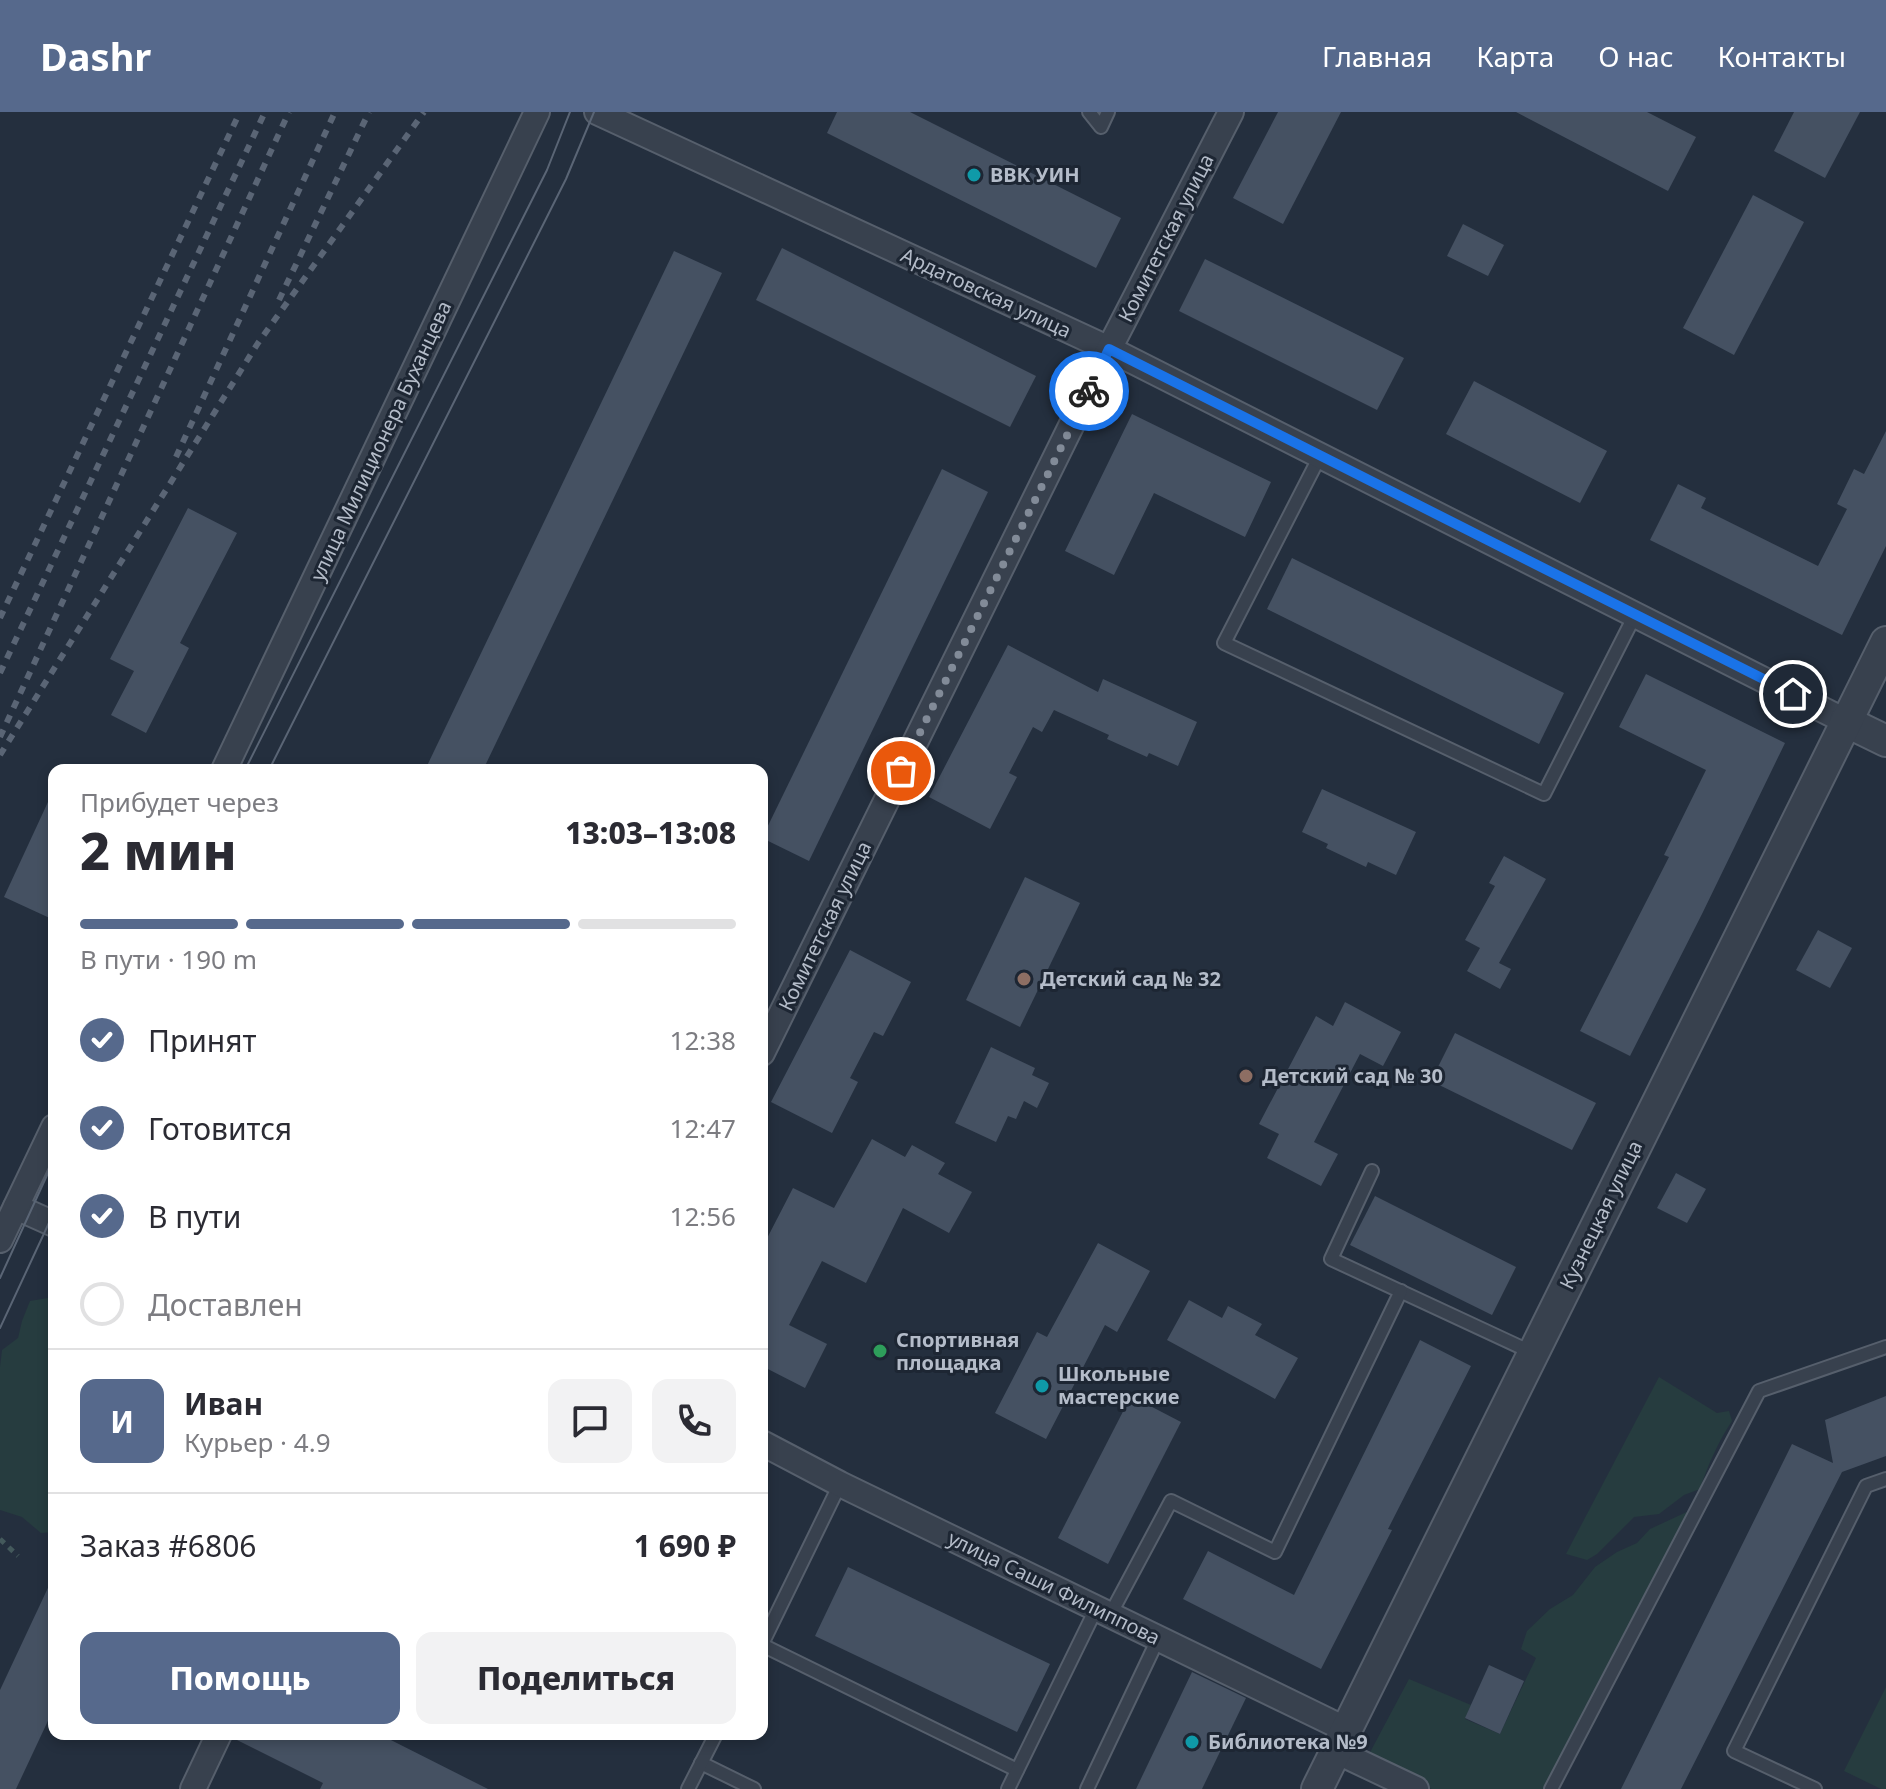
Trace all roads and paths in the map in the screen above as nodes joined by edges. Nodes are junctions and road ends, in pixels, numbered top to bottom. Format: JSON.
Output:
{"nodes":[{"id":1,"x":537,"y":112,"type":"edge"},
{"id":2,"x":597,"y":112,"type":"edge"},
{"id":3,"x":1089,"y":112,"type":"edge"},
{"id":4,"x":1108,"y":112,"type":"edge"},
{"id":5,"x":1231,"y":112,"type":"edge"},
{"id":6,"x":1109,"y":349,"type":"junction"},
{"id":7,"x":1320,"y":456,"type":"junction"},
{"id":8,"x":1635,"y":615,"type":"junction"},
{"id":9,"x":1886,"y":642,"type":"edge"},
{"id":10,"x":1845,"y":721,"type":"junction"},
{"id":11,"x":1886,"y":741,"type":"edge"},
{"id":12,"x":227,"y":764,"type":"edge"},
{"id":13,"x":768,"y":1040,"type":"edge"},
{"id":14,"x":48,"y":1140,"type":"edge"},
{"id":15,"x":1372,"y":1171,"type":"dead end"},
{"id":16,"x":16,"y":1207,"type":"junction"},
{"id":17,"x":48,"y":1221,"type":"edge"},
{"id":18,"x":0,"y":1240,"type":"edge"},
{"id":19,"x":1401,"y":1291,"type":"junction"},
{"id":20,"x":1886,"y":1347,"type":"edge"},
{"id":21,"x":1533,"y":1353,"type":"junction"},
{"id":22,"x":768,"y":1446,"type":"edge"},
{"id":23,"x":1886,"y":1479,"type":"edge"},
{"id":24,"x":840,"y":1484,"type":"junction"},
{"id":25,"x":0,"y":1539,"type":"edge"},
{"id":26,"x":18,"y":1556,"type":"dead end"},
{"id":27,"x":1103,"y":1612,"type":"junction"},
{"id":28,"x":768,"y":1633,"type":"edge"},
{"id":29,"x":1158,"y":1639,"type":"junction"},
{"id":30,"x":768,"y":1648,"type":"edge"},
{"id":31,"x":216,"y":1740,"type":"edge"},
{"id":32,"x":713,"y":1740,"type":"edge"},
{"id":33,"x":1342,"y":1741,"type":"junction"},
{"id":34,"x":701,"y":1763,"type":"junction"},
{"id":35,"x":1017,"y":1770,"type":"junction"},
{"id":36,"x":193,"y":1789,"type":"edge"},
{"id":37,"x":688,"y":1789,"type":"edge"},
{"id":38,"x":754,"y":1789,"type":"edge"},
{"id":39,"x":1008,"y":1789,"type":"edge"},
{"id":40,"x":1087,"y":1789,"type":"edge"},
{"id":41,"x":1317,"y":1789,"type":"edge"},
{"id":42,"x":1416,"y":1789,"type":"edge"},
{"id":43,"x":1551,"y":1789,"type":"edge"},
{"id":44,"x":1815,"y":1789,"type":"edge"}],
"edges":[{"from":1,"to":12,"type":"street","name":"улица Милиционера Буханцева"},
{"from":2,"to":6,"type":"street","name":"Ардатовская улица"},
{"from":3,"to":4,"type":"lane"},
{"from":5,"to":6,"type":"street","name":"Комитетская улица"},
{"from":6,"to":7,"type":"street","name":"Ардатовская улица"},
{"from":6,"to":13,"type":"street","name":"Комитетская улица"},
{"from":7,"to":8,"type":"street","name":"Ардатовская улица"},
{"from":7,"to":8,"type":"lane"},
{"from":8,"to":10,"type":"street","name":"Ардатовская улица"},
{"from":9,"to":10,"type":"street","name":"Кузнецкая улица"},
{"from":10,"to":11,"type":"street","name":"Ардатовская улица"},
{"from":10,"to":21,"type":"street","name":"Кузнецкая улица"},
{"from":14,"to":16,"type":"street"},
{"from":15,"to":19,"type":"lane"},
{"from":16,"to":17,"type":"street"},
{"from":16,"to":18,"type":"street"},
{"from":19,"to":21,"type":"lane"},
{"from":19,"to":27,"type":"lane"},
{"from":20,"to":43,"type":"lane"},
{"from":21,"to":33,"type":"street","name":"Кузнецкая улица"},
{"from":22,"to":24,"type":"street","name":"улица Саши Филиппова"},
{"from":23,"to":44,"type":"lane"},
{"from":24,"to":27,"type":"street","name":"улица Саши Филиппова"},
{"from":24,"to":28,"type":"lane"},
{"from":25,"to":26,"type":"path"},
{"from":27,"to":29,"type":"street","name":"улица Саши Филиппова"},
{"from":27,"to":35,"type":"lane"},
{"from":29,"to":33,"type":"street","name":"улица Саши Филиппова"},
{"from":29,"to":40,"type":"lane"},
{"from":30,"to":35,"type":"lane"},
{"from":31,"to":36,"type":"street"},
{"from":32,"to":34,"type":"lane"},
{"from":33,"to":41,"type":"street","name":"Кузнецкая улица"},
{"from":33,"to":42,"type":"street","name":"улица Саши Филиппова"},
{"from":34,"to":37,"type":"lane"},
{"from":34,"to":38,"type":"lane"},
{"from":35,"to":39,"type":"lane"}]}
